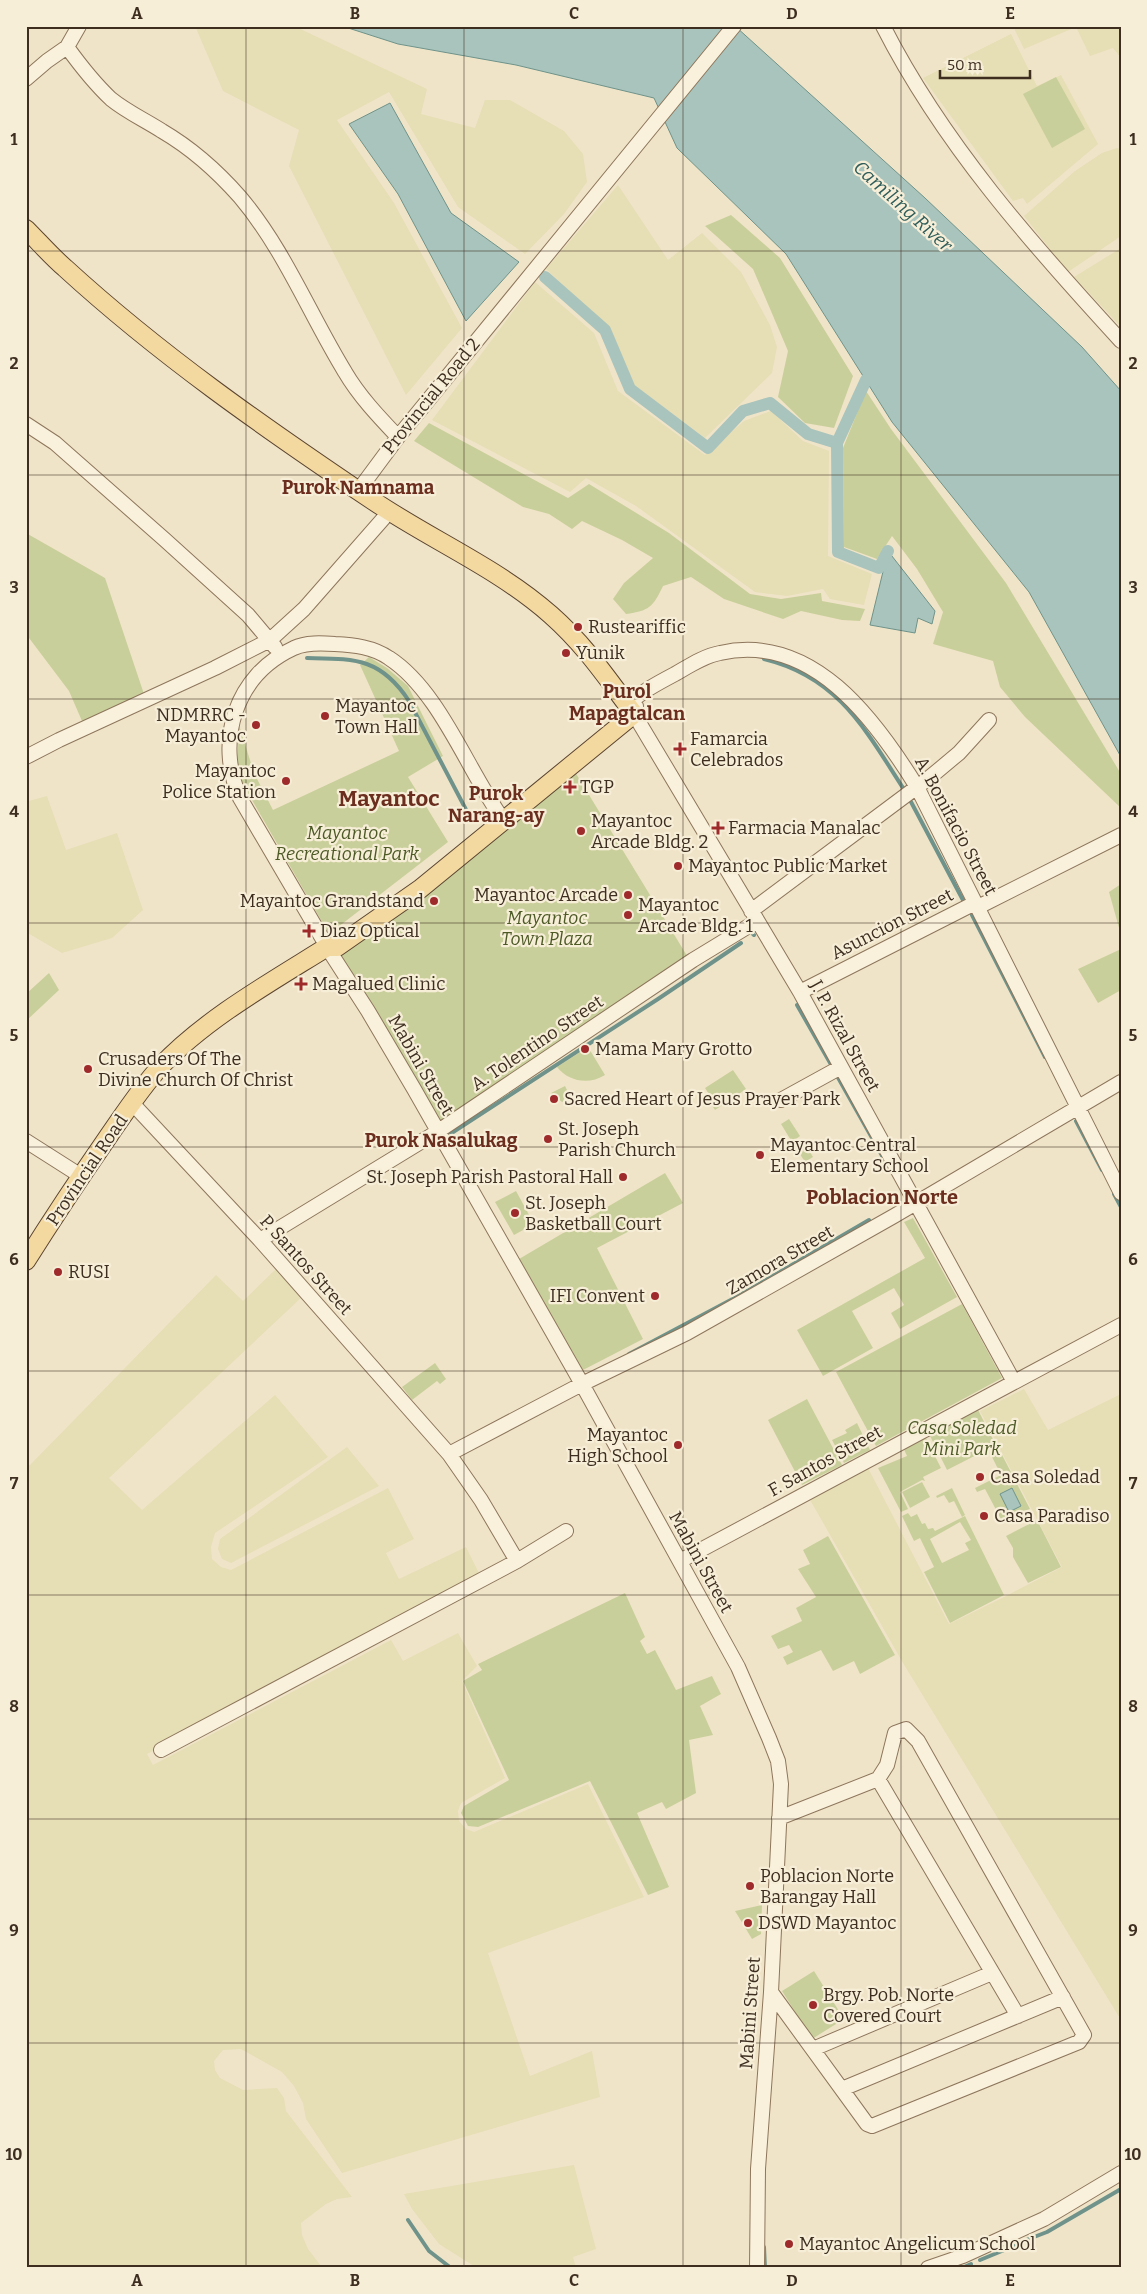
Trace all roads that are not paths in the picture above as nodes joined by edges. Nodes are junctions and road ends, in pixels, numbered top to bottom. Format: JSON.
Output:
{"nodes":[{"id":1,"x":79,"y":26,"type":"edge"},
{"id":2,"x":734,"y":26,"type":"edge"},
{"id":3,"x":883,"y":26,"type":"edge"},
{"id":4,"x":66,"y":47,"type":"junction"},
{"id":5,"x":26,"y":79,"type":"edge"},
{"id":6,"x":26,"y":229,"type":"edge"},
{"id":7,"x":1121,"y":341,"type":"edge"},
{"id":8,"x":26,"y":424,"type":"edge"},
{"id":9,"x":398,"y":437,"type":"junction"},
{"id":10,"x":358,"y":491,"type":"junction"},
{"id":11,"x":390,"y":511,"type":"junction"},
{"id":12,"x":270,"y":640,"type":"junction"},
{"id":13,"x":280,"y":656,"type":"junction"},
{"id":14,"x":633,"y":705,"type":"junction"},
{"id":15,"x":989,"y":720,"type":"dead end"},
{"id":16,"x":26,"y":757,"type":"edge"},
{"id":17,"x":917,"y":787,"type":"junction"},
{"id":18,"x":501,"y":817,"type":"junction"},
{"id":19,"x":1121,"y":835,"type":"edge"},
{"id":20,"x":976,"y":905,"type":"junction"},
{"id":21,"x":754,"y":916,"type":"junction"},
{"id":22,"x":327,"y":947,"type":"junction"},
{"id":23,"x":800,"y":992,"type":"junction"},
{"id":24,"x":841,"y":1067,"type":"junction"},
{"id":25,"x":1121,"y":1082,"type":"edge"},
{"id":26,"x":781,"y":1100,"type":"dead end"},
{"id":27,"x":132,"y":1103,"type":"junction"},
{"id":28,"x":1077,"y":1107,"type":"junction"},
{"id":29,"x":438,"y":1132,"type":"junction"},
{"id":30,"x":26,"y":1141,"type":"edge"},
{"id":31,"x":81,"y":1176,"type":"junction"},
{"id":32,"x":1121,"y":1193,"type":"edge"},
{"id":33,"x":916,"y":1202,"type":"junction"},
{"id":34,"x":260,"y":1240,"type":"junction"},
{"id":35,"x":26,"y":1262,"type":"edge"},
{"id":36,"x":1121,"y":1325,"type":"edge"},
{"id":37,"x":1014,"y":1382,"type":"junction"},
{"id":38,"x":582,"y":1384,"type":"junction"},
{"id":39,"x":449,"y":1454,"type":"junction"},
{"id":40,"x":566,"y":1531,"type":"dead end"},
{"id":41,"x":517,"y":1561,"type":"junction"},
{"id":42,"x":680,"y":1561,"type":"junction"},
{"id":43,"x":161,"y":1750,"type":"dead end"},
{"id":44,"x":878,"y":1779,"type":"junction"},
{"id":45,"x":779,"y":1818,"type":"junction"},
{"id":46,"x":992,"y":1973,"type":"junction"},
{"id":47,"x":771,"y":1992,"type":"junction"},
{"id":48,"x":1064,"y":1997,"type":"junction"},
{"id":49,"x":1018,"y":2016,"type":"junction"},
{"id":50,"x":813,"y":2049,"type":"junction"},
{"id":51,"x":842,"y":2089,"type":"junction"},
{"id":52,"x":1121,"y":2173,"type":"edge"},
{"id":53,"x":757,"y":2268,"type":"edge"},
{"id":54,"x":928,"y":2268,"type":"edge"}],
"edges":[{"from":1,"to":4,"type":"street"},
{"from":2,"to":9,"type":"street","name":"Provincial Road 2"},
{"from":3,"to":7,"type":"street"},
{"from":4,"to":5,"type":"street"},
{"from":4,"to":9,"type":"street"},
{"from":6,"to":10,"type":"main road"},
{"from":8,"to":12,"type":"street"},
{"from":9,"to":10,"type":"street","name":"Provincial Road 2"},
{"from":10,"to":11,"type":"main road"},
{"from":11,"to":12,"type":"street"},
{"from":11,"to":14,"type":"main road"},
{"from":12,"to":13,"type":"street"},
{"from":12,"to":16,"type":"street"},
{"from":13,"to":18,"type":"street","name":"Mabini Street"},
{"from":13,"to":22,"type":"street","name":"Mabini Street"},
{"from":14,"to":17,"type":"street","name":"A. Bonifacio Street"},
{"from":14,"to":18,"type":"main road","name":"Provincial Road"},
{"from":14,"to":21,"type":"street","name":"J. P. Rizal Street"},
{"from":15,"to":17,"type":"street","name":"A. Tolentino Street"},
{"from":17,"to":20,"type":"street","name":"A. Bonifacio Street"},
{"from":17,"to":21,"type":"street","name":"A. Tolentino Street"},
{"from":18,"to":22,"type":"main road","name":"Provincial Road"},
{"from":19,"to":20,"type":"street","name":"Asuncion Street"},
{"from":20,"to":23,"type":"street","name":"Asuncion Street"},
{"from":20,"to":28,"type":"street","name":"A. Bonifacio Street"},
{"from":21,"to":23,"type":"street","name":"J. P. Rizal Street"},
{"from":21,"to":29,"type":"street","name":"A. Tolentino Street"},
{"from":22,"to":27,"type":"main road","name":"Provincial Road"},
{"from":22,"to":29,"type":"street","name":"Mabini Street"},
{"from":23,"to":24,"type":"street","name":"J. P. Rizal Street"},
{"from":24,"to":26,"type":"street"},
{"from":24,"to":33,"type":"street","name":"J. P. Rizal Street"},
{"from":25,"to":28,"type":"street","name":"Zamora Street"},
{"from":27,"to":31,"type":"main road","name":"Provincial Road"},
{"from":27,"to":34,"type":"street","name":"P. Santos Street"},
{"from":28,"to":32,"type":"street","name":"A. Bonifacio Street"},
{"from":28,"to":33,"type":"street","name":"Zamora Street"},
{"from":29,"to":34,"type":"street","name":"A. Tolentino Street"},
{"from":29,"to":38,"type":"street","name":"Mabini Street"},
{"from":30,"to":31,"type":"street"},
{"from":31,"to":35,"type":"main road","name":"Provincial Road"},
{"from":33,"to":37,"type":"street","name":"J. P. Rizal Street"},
{"from":33,"to":38,"type":"street","name":"Zamora Street"},
{"from":34,"to":39,"type":"street","name":"P. Santos Street"},
{"from":36,"to":37,"type":"street","name":"F. Santos Street"},
{"from":37,"to":42,"type":"street","name":"F. Santos Street"},
{"from":38,"to":39,"type":"street","name":"Zamora Street"},
{"from":38,"to":42,"type":"street","name":"Mabini Street"},
{"from":39,"to":41,"type":"street","name":"P. Santos Street"},
{"from":40,"to":41,"type":"street"},
{"from":41,"to":43,"type":"street"},
{"from":42,"to":45,"type":"street","name":"Mabini Street"},
{"from":44,"to":45,"type":"street"},
{"from":44,"to":46,"type":"street"},
{"from":44,"to":48,"type":"street"},
{"from":45,"to":47,"type":"street","name":"Mabini Street"},
{"from":46,"to":49,"type":"street"},
{"from":46,"to":50,"type":"street"},
{"from":47,"to":50,"type":"street"},
{"from":47,"to":53,"type":"street","name":"Mabini Street"},
{"from":48,"to":49,"type":"street"},
{"from":48,"to":51,"type":"street"},
{"from":49,"to":51,"type":"street"},
{"from":50,"to":51,"type":"street"},
{"from":52,"to":54,"type":"street"}]}
